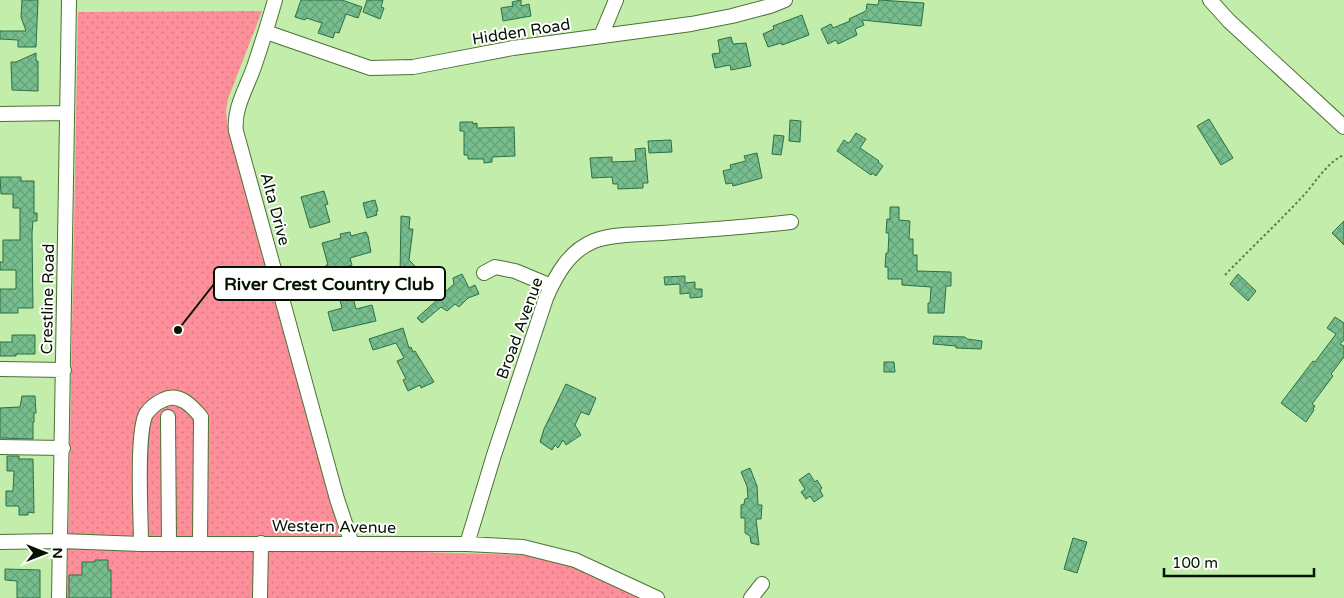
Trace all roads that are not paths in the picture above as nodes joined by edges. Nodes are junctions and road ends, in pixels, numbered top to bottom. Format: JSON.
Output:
{"nodes":[{"id":1,"x":69,"y":0,"type":"edge"},
{"id":2,"x":276,"y":0,"type":"edge"},
{"id":3,"x":616,"y":0,"type":"edge"},
{"id":4,"x":785,"y":0,"type":"edge"},
{"id":5,"x":1210,"y":0,"type":"edge"},
{"id":6,"x":266,"y":32,"type":"junction"},
{"id":7,"x":601,"y":36,"type":"junction"},
{"id":8,"x":67,"y":113,"type":"junction"},
{"id":9,"x":0,"y":114,"type":"edge"},
{"id":10,"x":1344,"y":127,"type":"edge"},
{"id":11,"x":791,"y":222,"type":"dead end"},
{"id":12,"x":484,"y":273,"type":"dead end"},
{"id":13,"x":551,"y":286,"type":"junction"},
{"id":14,"x":0,"y":369,"type":"edge"},
{"id":15,"x":64,"y":370,"type":"junction"},
{"id":16,"x":168,"y":417,"type":"dead end"},
{"id":17,"x":0,"y":447,"type":"edge"},
{"id":18,"x":63,"y":448,"type":"junction"},
{"id":19,"x":61,"y":541,"type":"junction"},
{"id":20,"x":0,"y":542,"type":"edge"},
{"id":21,"x":261,"y":543,"type":"junction"},
{"id":22,"x":141,"y":544,"type":"junction"},
{"id":23,"x":169,"y":544,"type":"junction"},
{"id":24,"x":200,"y":544,"type":"junction"},
{"id":25,"x":352,"y":544,"type":"junction"},
{"id":26,"x":467,"y":544,"type":"junction"},
{"id":27,"x":762,"y":584,"type":"dead end"},
{"id":28,"x":60,"y":598,"type":"edge"},
{"id":29,"x":260,"y":598,"type":"edge"},
{"id":30,"x":657,"y":598,"type":"edge"},
{"id":31,"x":751,"y":598,"type":"edge"}],
"edges":[{"from":1,"to":8,"type":"street","name":"Crestline Road"},
{"from":2,"to":6,"type":"street","name":"Alta Drive"},
{"from":3,"to":7,"type":"street"},
{"from":4,"to":7,"type":"street","name":"Hidden Road"},
{"from":5,"to":10,"type":"street"},
{"from":6,"to":7,"type":"street","name":"Hidden Road"},
{"from":6,"to":25,"type":"street","name":"Alta Drive"},
{"from":8,"to":9,"type":"street"},
{"from":8,"to":15,"type":"street","name":"Crestline Road"},
{"from":11,"to":13,"type":"street","name":"Broad Avenue"},
{"from":12,"to":13,"type":"street"},
{"from":13,"to":26,"type":"street","name":"Broad Avenue"},
{"from":14,"to":15,"type":"street"},
{"from":15,"to":18,"type":"street","name":"Crestline Road"},
{"from":16,"to":23,"type":"street"},
{"from":17,"to":18,"type":"street"},
{"from":18,"to":19,"type":"street","name":"Crestline Road"},
{"from":19,"to":20,"type":"street","name":"Western Avenue"},
{"from":19,"to":22,"type":"street","name":"Western Avenue"},
{"from":19,"to":28,"type":"street","name":"Crestline Road"},
{"from":21,"to":24,"type":"street","name":"Western Avenue"},
{"from":21,"to":25,"type":"street","name":"Western Avenue"},
{"from":21,"to":29,"type":"street"},
{"from":22,"to":23,"type":"street","name":"Western Avenue"},
{"from":22,"to":24,"type":"street"},
{"from":23,"to":24,"type":"street","name":"Western Avenue"},
{"from":25,"to":26,"type":"street","name":"Western Avenue"},
{"from":26,"to":30,"type":"street","name":"Western Avenue"},
{"from":27,"to":31,"type":"street"}]}
